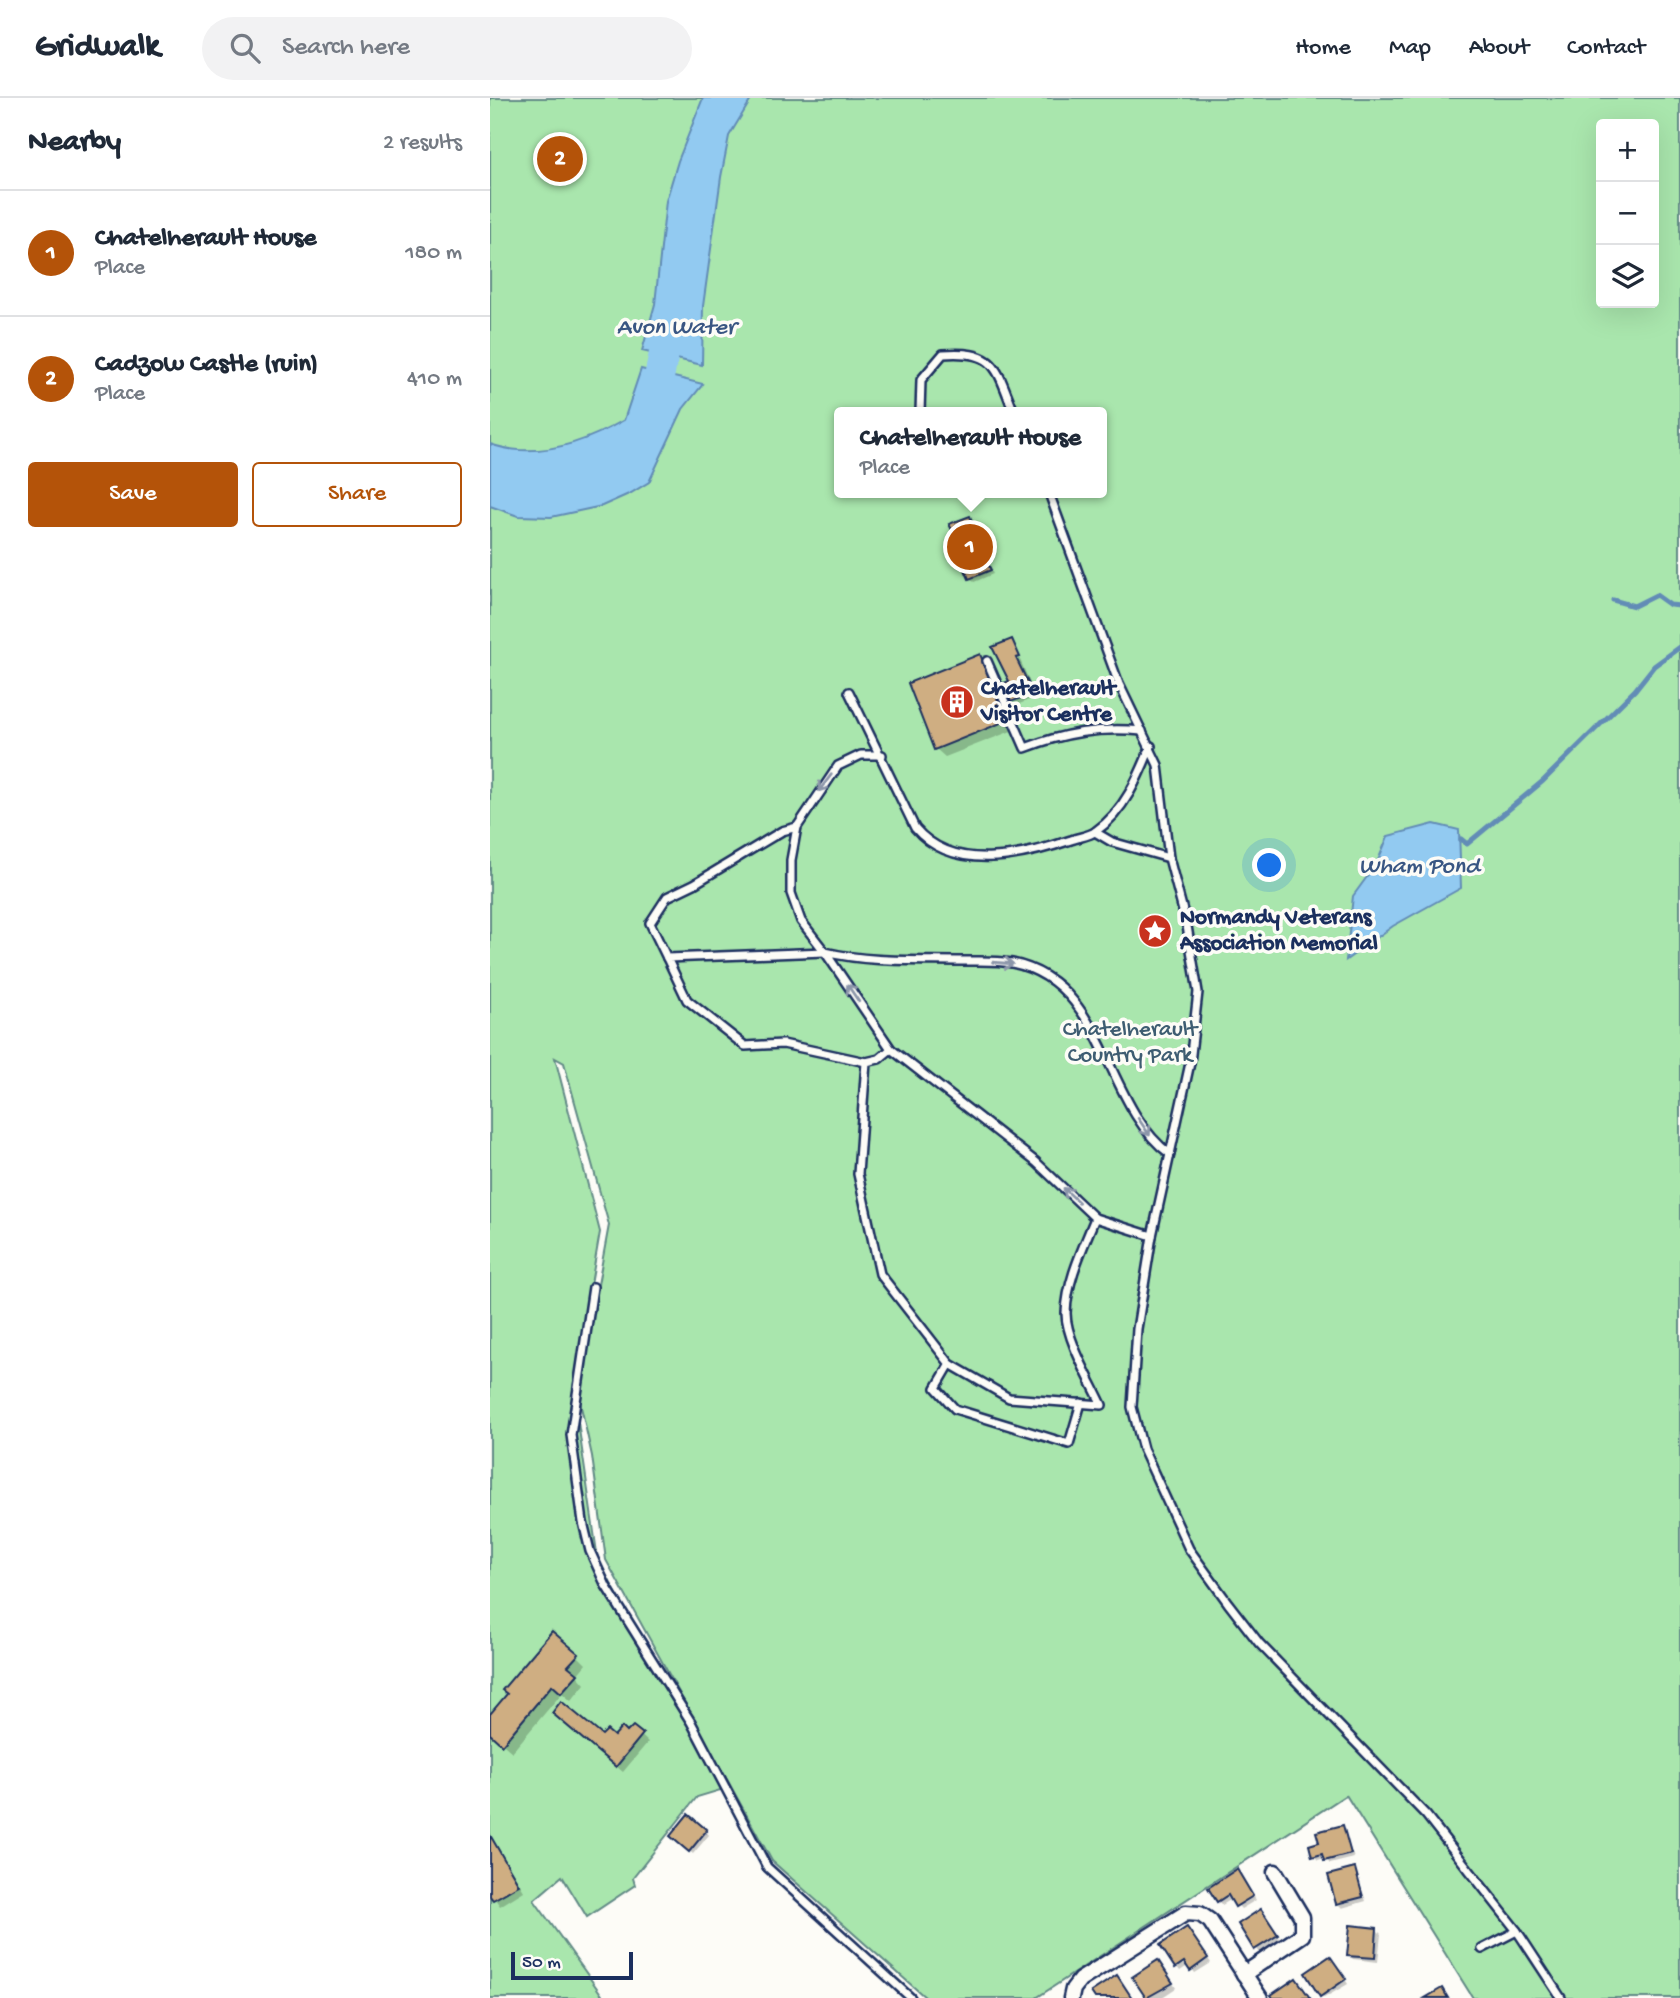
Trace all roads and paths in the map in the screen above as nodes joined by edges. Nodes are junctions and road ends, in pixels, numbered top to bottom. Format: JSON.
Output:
{"nodes":[{"id":1,"x":920,"y":407,"type":"edge"},
{"id":2,"x":1012,"y":407,"type":"edge"},
{"id":3,"x":1051,"y":498,"type":"edge"},
{"id":4,"x":987,"y":661,"type":"dead end"},
{"id":5,"x":849,"y":692,"type":"dead end"},
{"id":6,"x":1142,"y":731,"type":"junction"},
{"id":7,"x":1151,"y":746,"type":"junction"},
{"id":8,"x":882,"y":755,"type":"junction"},
{"id":9,"x":797,"y":827,"type":"junction"},
{"id":10,"x":1096,"y":832,"type":"junction"},
{"id":11,"x":1169,"y":858,"type":"junction"},
{"id":12,"x":825,"y":952,"type":"junction"},
{"id":13,"x":667,"y":958,"type":"junction"},
{"id":14,"x":891,"y":1049,"type":"junction"},
{"id":15,"x":866,"y":1062,"type":"junction"},
{"id":16,"x":1170,"y":1154,"type":"junction"},
{"id":17,"x":1095,"y":1218,"type":"junction"},
{"id":18,"x":1152,"y":1236,"type":"junction"},
{"id":19,"x":593,"y":1287,"type":"dead end"},
{"id":20,"x":950,"y":1364,"type":"junction"},
{"id":21,"x":1081,"y":1403,"type":"junction"},
{"id":22,"x":1275,"y":1871,"type":"dead end"},
{"id":23,"x":1517,"y":1931,"type":"junction"},
{"id":24,"x":1482,"y":1949,"type":"dead end"},
{"id":25,"x":1244,"y":1975,"type":"junction"},
{"id":26,"x":911,"y":1998,"type":"edge"},
{"id":27,"x":1071,"y":1998,"type":"edge"},
{"id":28,"x":1261,"y":1998,"type":"edge"},
{"id":29,"x":1561,"y":1998,"type":"edge"}],
"edges":[{"from":1,"to":2,"type":"lane"},
{"from":3,"to":6,"type":"lane"},
{"from":4,"to":6,"type":"lane"},
{"from":5,"to":8,"type":"lane"},
{"from":6,"to":7,"type":"lane"},
{"from":7,"to":10,"type":"lane"},
{"from":7,"to":11,"type":"lane"},
{"from":8,"to":9,"type":"lane","one_way":true},
{"from":8,"to":10,"type":"lane"},
{"from":9,"to":12,"type":"lane"},
{"from":9,"to":13,"type":"lane"},
{"from":10,"to":11,"type":"lane"},
{"from":11,"to":16,"type":"lane"},
{"from":12,"to":13,"type":"lane"},
{"from":14,"to":12,"type":"lane","one_way":true},
{"from":12,"to":16,"type":"lane","one_way":true},
{"from":13,"to":15,"type":"lane"},
{"from":14,"to":15,"type":"lane"},
{"from":17,"to":14,"type":"lane","one_way":true},
{"from":15,"to":20,"type":"lane"},
{"from":16,"to":18,"type":"lane"},
{"from":17,"to":18,"type":"lane"},
{"from":17,"to":21,"type":"lane"},
{"from":18,"to":23,"type":"lane"},
{"from":19,"to":26,"type":"lane"},
{"from":20,"to":21,"type":"lane"},
{"from":20,"to":21,"type":"lane"},
{"from":22,"to":25,"type":"street"},
{"from":23,"to":24,"type":"lane"},
{"from":23,"to":29,"type":"lane"},
{"from":25,"to":27,"type":"street"},
{"from":25,"to":28,"type":"street"}]}
